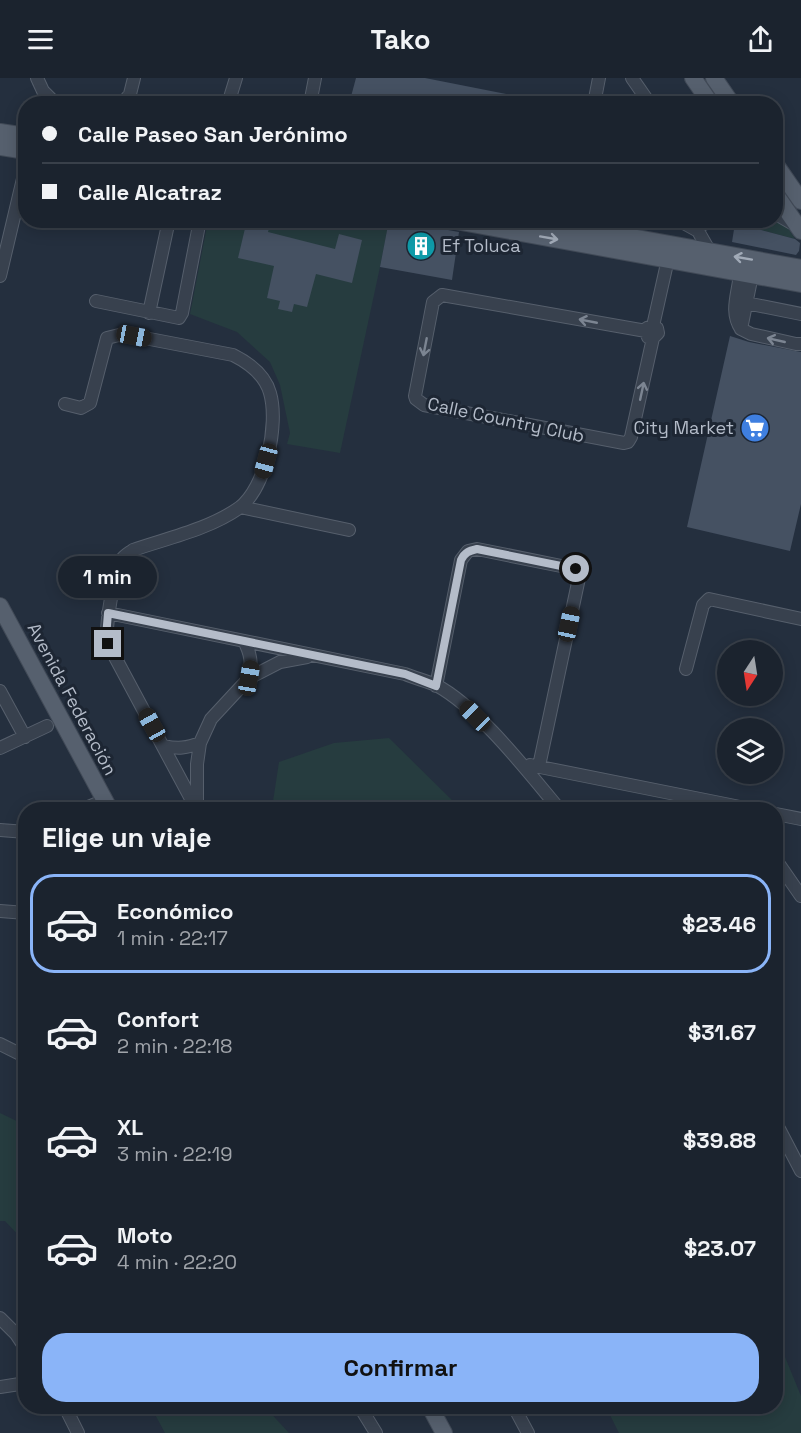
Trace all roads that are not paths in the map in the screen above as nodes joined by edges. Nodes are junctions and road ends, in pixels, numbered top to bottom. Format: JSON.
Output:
{"nodes":[{"id":1,"x":37,"y":78,"type":"edge"},
{"id":2,"x":134,"y":78,"type":"edge"},
{"id":3,"x":236,"y":78,"type":"edge"},
{"id":4,"x":315,"y":78,"type":"edge"},
{"id":5,"x":599,"y":78,"type":"edge"},
{"id":6,"x":632,"y":78,"type":"edge"},
{"id":7,"x":693,"y":78,"type":"edge"},
{"id":8,"x":714,"y":78,"type":"edge"},
{"id":9,"x":48,"y":96,"type":"edge"},
{"id":10,"x":129,"y":96,"type":"edge"},
{"id":11,"x":230,"y":96,"type":"edge"},
{"id":12,"x":312,"y":96,"type":"edge"},
{"id":13,"x":596,"y":96,"type":"edge"},
{"id":14,"x":644,"y":96,"type":"edge"},
{"id":15,"x":705,"y":96,"type":"edge"},
{"id":16,"x":726,"y":96,"type":"edge"},
{"id":17,"x":0,"y":132,"type":"edge"},
{"id":18,"x":18,"y":135,"type":"edge"},
{"id":19,"x":0,"y":147,"type":"edge"},
{"id":20,"x":18,"y":150,"type":"edge"},
{"id":21,"x":783,"y":175,"type":"edge"},
{"id":22,"x":18,"y":200,"type":"edge"},
{"id":23,"x":801,"y":201,"type":"edge"},
{"id":24,"x":783,"y":205,"type":"edge"},
{"id":25,"x":783,"y":218,"type":"edge"},
{"id":26,"x":167,"y":228,"type":"edge"},
{"id":27,"x":198,"y":228,"type":"edge"},
{"id":28,"x":519,"y":228,"type":"edge"},
{"id":29,"x":580,"y":228,"type":"edge"},
{"id":30,"x":691,"y":228,"type":"edge"},
{"id":31,"x":800,"y":229,"type":"edge"},
{"id":32,"x":710,"y":252,"type":"junction"},
{"id":33,"x":669,"y":259,"type":"junction"},
{"id":34,"x":801,"y":268,"type":"edge"},
{"id":35,"x":746,"y":274,"type":"junction"},
{"id":36,"x":0,"y":276,"type":"edge"},
{"id":37,"x":801,"y":284,"type":"edge"},
{"id":38,"x":96,"y":301,"type":"dead end"},
{"id":39,"x":746,"y":303,"type":"junction"},
{"id":40,"x":149,"y":313,"type":"junction"},
{"id":41,"x":801,"y":314,"type":"edge"},
{"id":42,"x":651,"y":332,"type":"junction"},
{"id":43,"x":740,"y":334,"type":"junction"},
{"id":44,"x":801,"y":344,"type":"edge"},
{"id":45,"x":65,"y":404,"type":"dead end"},
{"id":46,"x":240,"y":507,"type":"junction"},
{"id":47,"x":349,"y":530,"type":"dead end"},
{"id":48,"x":108,"y":613,"type":"junction"},
{"id":49,"x":2,"y":615,"type":"edge"},
{"id":50,"x":801,"y":619,"type":"edge"},
{"id":51,"x":244,"y":641,"type":"junction"},
{"id":52,"x":314,"y":655,"type":"junction"},
{"id":53,"x":686,"y":669,"type":"dead end"},
{"id":54,"x":249,"y":678,"type":"junction"},
{"id":55,"x":436,"y":686,"type":"junction"},
{"id":56,"x":0,"y":691,"type":"edge"},
{"id":57,"x":46,"y":726,"type":"dead end"},
{"id":58,"x":25,"y":736,"type":"junction"},
{"id":59,"x":200,"y":742,"type":"junction"},
{"id":60,"x":164,"y":746,"type":"junction"},
{"id":61,"x":0,"y":748,"type":"edge"},
{"id":62,"x":520,"y":764,"type":"junction"},
{"id":63,"x":539,"y":766,"type":"junction"},
{"id":64,"x":106,"y":802,"type":"edge"},
{"id":65,"x":193,"y":802,"type":"edge"},
{"id":66,"x":197,"y":802,"type":"edge"},
{"id":67,"x":553,"y":802,"type":"edge"},
{"id":68,"x":707,"y":802,"type":"edge"},
{"id":69,"x":783,"y":815,"type":"edge"},
{"id":70,"x":801,"y":819,"type":"edge"},
{"id":71,"x":0,"y":830,"type":"edge"},
{"id":72,"x":18,"y":831,"type":"edge"},
{"id":73,"x":783,"y":870,"type":"edge"},
{"id":74,"x":801,"y":896,"type":"edge"},
{"id":75,"x":0,"y":911,"type":"edge"},
{"id":76,"x":18,"y":913,"type":"edge"},
{"id":77,"x":0,"y":1044,"type":"edge"},
{"id":78,"x":18,"y":1053,"type":"edge"},
{"id":79,"x":783,"y":1136,"type":"edge"},
{"id":80,"x":801,"y":1171,"type":"edge"},
{"id":81,"x":0,"y":1318,"type":"edge"},
{"id":82,"x":18,"y":1337,"type":"edge"},
{"id":83,"x":18,"y":1385,"type":"edge"},
{"id":84,"x":0,"y":1388,"type":"edge"},
{"id":85,"x":68,"y":1414,"type":"edge"},
{"id":86,"x":364,"y":1414,"type":"edge"},
{"id":87,"x":434,"y":1414,"type":"edge"},
{"id":88,"x":518,"y":1414,"type":"edge"},
{"id":89,"x":78,"y":1433,"type":"edge"},
{"id":90,"x":376,"y":1433,"type":"edge"},
{"id":91,"x":444,"y":1433,"type":"edge"},
{"id":92,"x":528,"y":1433,"type":"edge"}],
"edges":[{"from":1,"to":9,"type":"street"},
{"from":2,"to":10,"type":"street"},
{"from":3,"to":11,"type":"street"},
{"from":4,"to":12,"type":"street"},
{"from":5,"to":13,"type":"street"},
{"from":6,"to":14,"type":"street"},
{"from":7,"to":15,"type":"main road"},
{"from":8,"to":16,"type":"main road"},
{"from":17,"to":18,"type":"main road"},
{"from":19,"to":20,"type":"main road"},
{"from":21,"to":23,"type":"main road"},
{"from":22,"to":36,"type":"street"},
{"from":24,"to":31,"type":"main road"},
{"from":25,"to":31,"type":"street"},
{"from":26,"to":40,"type":"street"},
{"from":27,"to":40,"type":"street"},
{"from":28,"to":33,"type":"main road","one_way":true},
{"from":29,"to":32,"type":"main road"},
{"from":30,"to":32,"type":"street"},
{"from":34,"to":32,"type":"main road","one_way":true},
{"from":33,"to":35,"type":"main road"},
{"from":33,"to":42,"type":"street","name":"Calle Country Club"},
{"from":35,"to":37,"type":"main road"},
{"from":35,"to":39,"type":"street"},
{"from":35,"to":43,"type":"street"},
{"from":38,"to":40,"type":"street"},
{"from":39,"to":41,"type":"street"},
{"from":39,"to":43,"type":"street"},
{"from":42,"to":42,"type":"street","name":"Calle Country Club","one_way":true},
{"from":44,"to":43,"type":"street","one_way":true},
{"from":45,"to":46,"type":"street"},
{"from":46,"to":47,"type":"street"},
{"from":46,"to":48,"type":"street"},
{"from":48,"to":51,"type":"street"},
{"from":48,"to":60,"type":"street"},
{"from":49,"to":64,"type":"main road","name":"Avenida Federación"},
{"from":50,"to":53,"type":"street"},
{"from":51,"to":52,"type":"street"},
{"from":51,"to":54,"type":"street"},
{"from":52,"to":54,"type":"street"},
{"from":52,"to":55,"type":"street"},
{"from":54,"to":59,"type":"street"},
{"from":55,"to":62,"type":"street"},
{"from":55,"to":63,"type":"street"},
{"from":56,"to":58,"type":"street"},
{"from":57,"to":58,"type":"street"},
{"from":58,"to":61,"type":"street"},
{"from":59,"to":60,"type":"street"},
{"from":59,"to":66,"type":"street"},
{"from":60,"to":65,"type":"street"},
{"from":62,"to":63,"type":"street"},
{"from":62,"to":67,"type":"street"},
{"from":63,"to":68,"type":"street"},
{"from":69,"to":70,"type":"street"},
{"from":71,"to":72,"type":"street"},
{"from":73,"to":74,"type":"street"},
{"from":75,"to":76,"type":"street"},
{"from":77,"to":78,"type":"street"},
{"from":79,"to":80,"type":"street"},
{"from":81,"to":82,"type":"street"},
{"from":83,"to":84,"type":"street"},
{"from":85,"to":89,"type":"street"},
{"from":86,"to":90,"type":"street"},
{"from":87,"to":91,"type":"main road"},
{"from":88,"to":92,"type":"street"}]}
